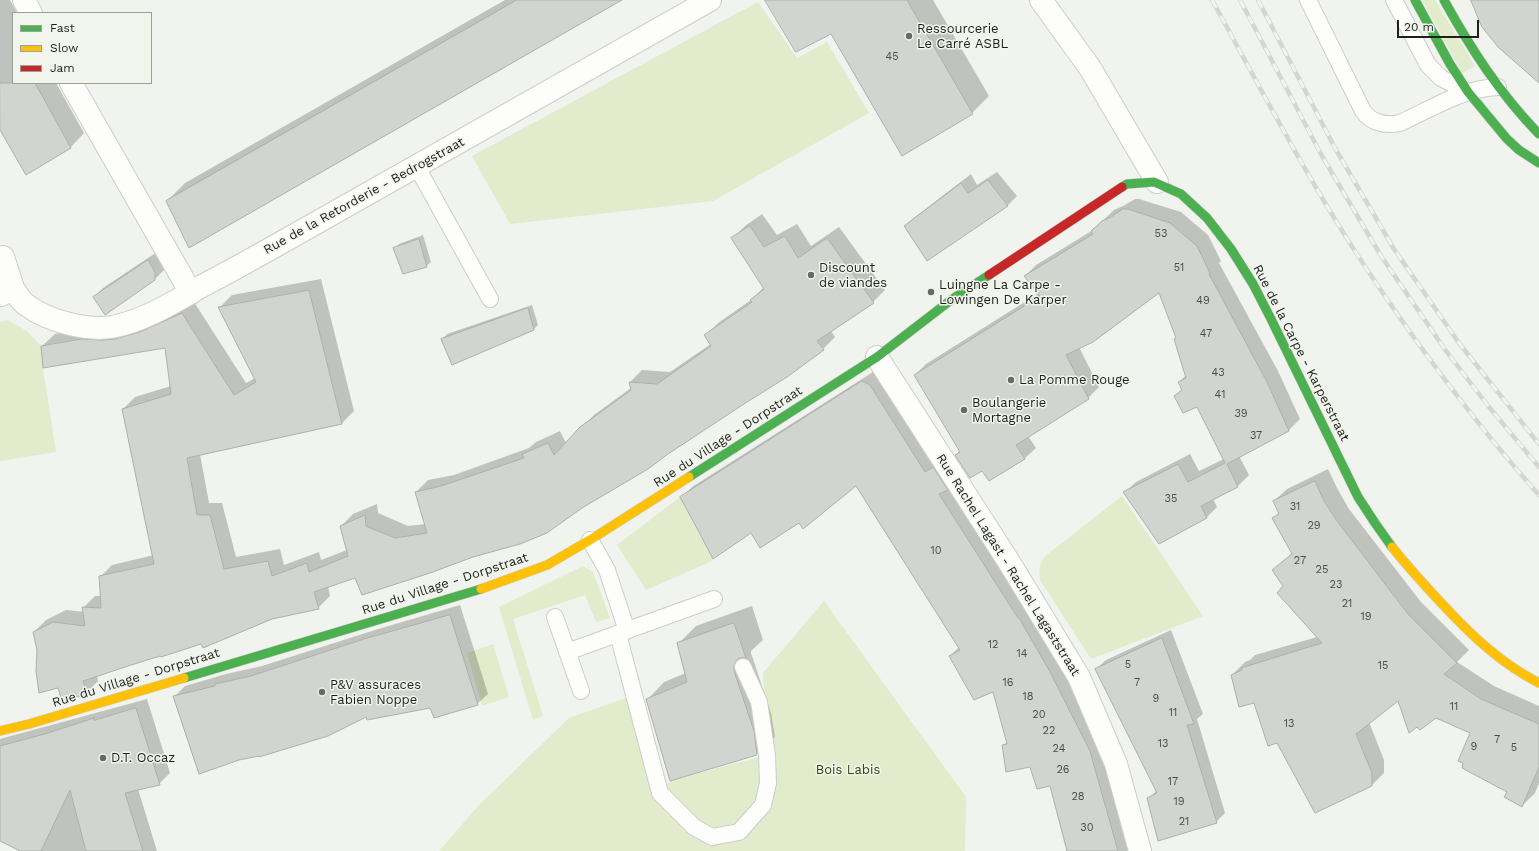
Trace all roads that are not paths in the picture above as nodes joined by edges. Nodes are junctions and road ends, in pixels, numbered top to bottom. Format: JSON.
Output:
{"nodes":[{"id":1,"x":24,"y":0,"type":"edge"},
{"id":2,"x":710,"y":0,"type":"edge"},
{"id":3,"x":1041,"y":0,"type":"edge"},
{"id":4,"x":1308,"y":0,"type":"edge"},
{"id":5,"x":1394,"y":0,"type":"edge"},
{"id":6,"x":1415,"y":0,"type":"edge"},
{"id":7,"x":1444,"y":0,"type":"edge"},
{"id":8,"x":30,"y":12,"type":"edge"},
{"id":9,"x":72,"y":84,"type":"edge"},
{"id":10,"x":1498,"y":87,"type":"junction"},
{"id":11,"x":1468,"y":92,"type":"junction"},
{"id":12,"x":1539,"y":134,"type":"edge"},
{"id":13,"x":1539,"y":163,"type":"edge"},
{"id":14,"x":417,"y":167,"type":"junction"},
{"id":15,"x":1157,"y":182,"type":"junction"},
{"id":16,"x":3,"y":257,"type":"dead end"},
{"id":17,"x":7,"y":292,"type":"edge"},
{"id":18,"x":191,"y":293,"type":"junction"},
{"id":19,"x":490,"y":299,"type":"dead end"},
{"id":20,"x":877,"y":357,"type":"junction"},
{"id":21,"x":590,"y":540,"type":"junction"},
{"id":22,"x":714,"y":599,"type":"dead end"},
{"id":23,"x":554,"y":617,"type":"dead end"},
{"id":24,"x":622,"y":632,"type":"junction"},
{"id":25,"x":567,"y":652,"type":"junction"},
{"id":26,"x":743,"y":667,"type":"dead end"},
{"id":27,"x":1539,"y":683,"type":"edge"},
{"id":28,"x":580,"y":691,"type":"dead end"},
{"id":29,"x":0,"y":731,"type":"edge"},
{"id":30,"x":1140,"y":851,"type":"edge"}],
"edges":[{"from":1,"to":8,"type":"street"},
{"from":2,"to":14,"type":"street","name":"Rue de la Retorderie - Bedrogstraat"},
{"from":3,"to":15,"type":"street"},
{"from":4,"to":11,"type":"lane"},
{"from":5,"to":11,"type":"lane"},
{"from":6,"to":11,"type":"street"},
{"from":7,"to":10,"type":"street"},
{"from":9,"to":18,"type":"street"},
{"from":10,"to":11,"type":"lane"},
{"from":10,"to":12,"type":"street"},
{"from":11,"to":13,"type":"street"},
{"from":14,"to":18,"type":"street","name":"Rue de la Retorderie - Bedrogstraat"},
{"from":14,"to":19,"type":"lane"},
{"from":15,"to":20,"type":"street","name":"Rue de la Carpe - Karperstraat"},
{"from":15,"to":27,"type":"street","name":"Rue de la Carpe - Karperstraat"},
{"from":16,"to":17,"type":"street","name":"Rue de la Retorderie - Bedrogstraat"},
{"from":17,"to":18,"type":"street","name":"Rue de la Retorderie - Bedrogstraat"},
{"from":20,"to":21,"type":"street","name":"Rue du Village - Dorpstraat"},
{"from":20,"to":30,"type":"street","name":"Rue Rachel Lagast - Rachel Lagaststraat"},
{"from":21,"to":24,"type":"lane"},
{"from":21,"to":29,"type":"street","name":"Rue du Village - Dorpstraat"},
{"from":22,"to":24,"type":"lane"},
{"from":23,"to":25,"type":"lane"},
{"from":24,"to":25,"type":"lane"},
{"from":24,"to":26,"type":"lane"},
{"from":25,"to":28,"type":"lane"}]}
